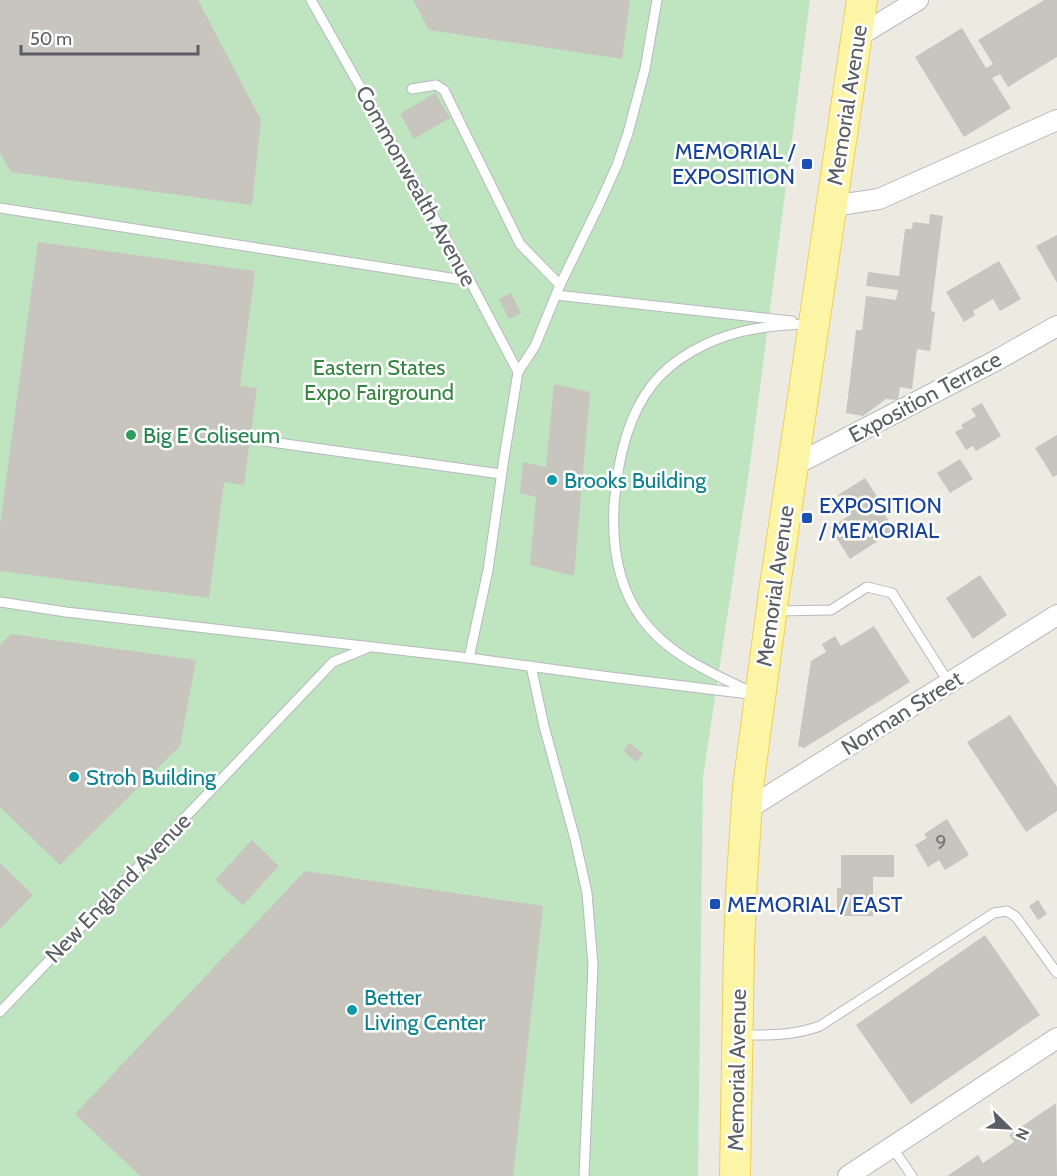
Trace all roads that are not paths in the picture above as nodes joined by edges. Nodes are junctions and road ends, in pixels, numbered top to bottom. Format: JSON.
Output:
{"nodes":[{"id":1,"x":311,"y":0,"type":"edge"},
{"id":2,"x":657,"y":0,"type":"edge"},
{"id":3,"x":862,"y":0,"type":"edge"},
{"id":4,"x":918,"y":0,"type":"edge"},
{"id":5,"x":857,"y":37,"type":"junction"},
{"id":6,"x":412,"y":89,"type":"dead end"},
{"id":7,"x":1057,"y":120,"type":"edge"},
{"id":8,"x":831,"y":206,"type":"junction"},
{"id":9,"x":0,"y":208,"type":"edge"},
{"id":10,"x":470,"y":281,"type":"junction"},
{"id":11,"x":558,"y":290,"type":"junction"},
{"id":12,"x":814,"y":323,"type":"junction"},
{"id":13,"x":1057,"y":326,"type":"edge"},
{"id":14,"x":518,"y":372,"type":"junction"},
{"id":15,"x":264,"y":441,"type":"dead end"},
{"id":16,"x":793,"y":466,"type":"junction"},
{"id":17,"x":501,"y":474,"type":"junction"},
{"id":18,"x":0,"y":602,"type":"edge"},
{"id":19,"x":772,"y":611,"type":"junction"},
{"id":20,"x":1057,"y":615,"type":"edge"},
{"id":21,"x":369,"y":647,"type":"junction"},
{"id":22,"x":469,"y":658,"type":"junction"},
{"id":23,"x":531,"y":666,"type":"junction"},
{"id":24,"x":949,"y":683,"type":"junction"},
{"id":25,"x":760,"y":696,"type":"junction"},
{"id":26,"x":746,"y":810,"type":"junction"},
{"id":27,"x":1057,"y":973,"type":"edge"},
{"id":28,"x":0,"y":1012,"type":"edge"},
{"id":29,"x":738,"y":1035,"type":"junction"},
{"id":30,"x":1057,"y":1038,"type":"edge"},
{"id":31,"x":892,"y":1147,"type":"junction"},
{"id":32,"x":584,"y":1176,"type":"edge"},
{"id":33,"x":735,"y":1176,"type":"edge"},
{"id":34,"x":848,"y":1176,"type":"edge"},
{"id":35,"x":912,"y":1176,"type":"edge"}],
"edges":[{"from":1,"to":10,"type":"lane","name":"Commonwealth Avenue"},
{"from":2,"to":11,"type":"lane"},
{"from":3,"to":5,"type":"main road","name":"Memorial Avenue"},
{"from":4,"to":5,"type":"street"},
{"from":5,"to":8,"type":"main road","name":"Memorial Avenue"},
{"from":6,"to":11,"type":"lane"},
{"from":7,"to":8,"type":"street"},
{"from":8,"to":12,"type":"main road","name":"Memorial Avenue"},
{"from":9,"to":10,"type":"lane"},
{"from":10,"to":14,"type":"lane","name":"Commonwealth Avenue"},
{"from":11,"to":12,"type":"lane"},
{"from":11,"to":14,"type":"lane"},
{"from":12,"to":16,"type":"main road","name":"Memorial Avenue"},
{"from":12,"to":25,"type":"lane"},
{"from":13,"to":16,"type":"street","name":"Exposition Terrace"},
{"from":14,"to":17,"type":"lane"},
{"from":15,"to":17,"type":"lane"},
{"from":16,"to":19,"type":"main road","name":"Memorial Avenue"},
{"from":17,"to":22,"type":"lane"},
{"from":18,"to":21,"type":"lane"},
{"from":19,"to":24,"type":"lane"},
{"from":19,"to":25,"type":"main road","name":"Memorial Avenue"},
{"from":20,"to":24,"type":"street","name":"Norman Street"},
{"from":21,"to":22,"type":"lane"},
{"from":21,"to":28,"type":"lane","name":"New England Avenue"},
{"from":22,"to":23,"type":"lane"},
{"from":23,"to":25,"type":"lane"},
{"from":23,"to":32,"type":"lane"},
{"from":24,"to":26,"type":"street","name":"Norman Street"},
{"from":25,"to":26,"type":"main road","name":"Memorial Avenue"},
{"from":26,"to":29,"type":"main road","name":"Memorial Avenue"},
{"from":27,"to":29,"type":"lane"},
{"from":29,"to":33,"type":"main road","name":"Memorial Avenue"},
{"from":30,"to":31,"type":"street"},
{"from":31,"to":34,"type":"street"},
{"from":31,"to":35,"type":"lane"}]}
